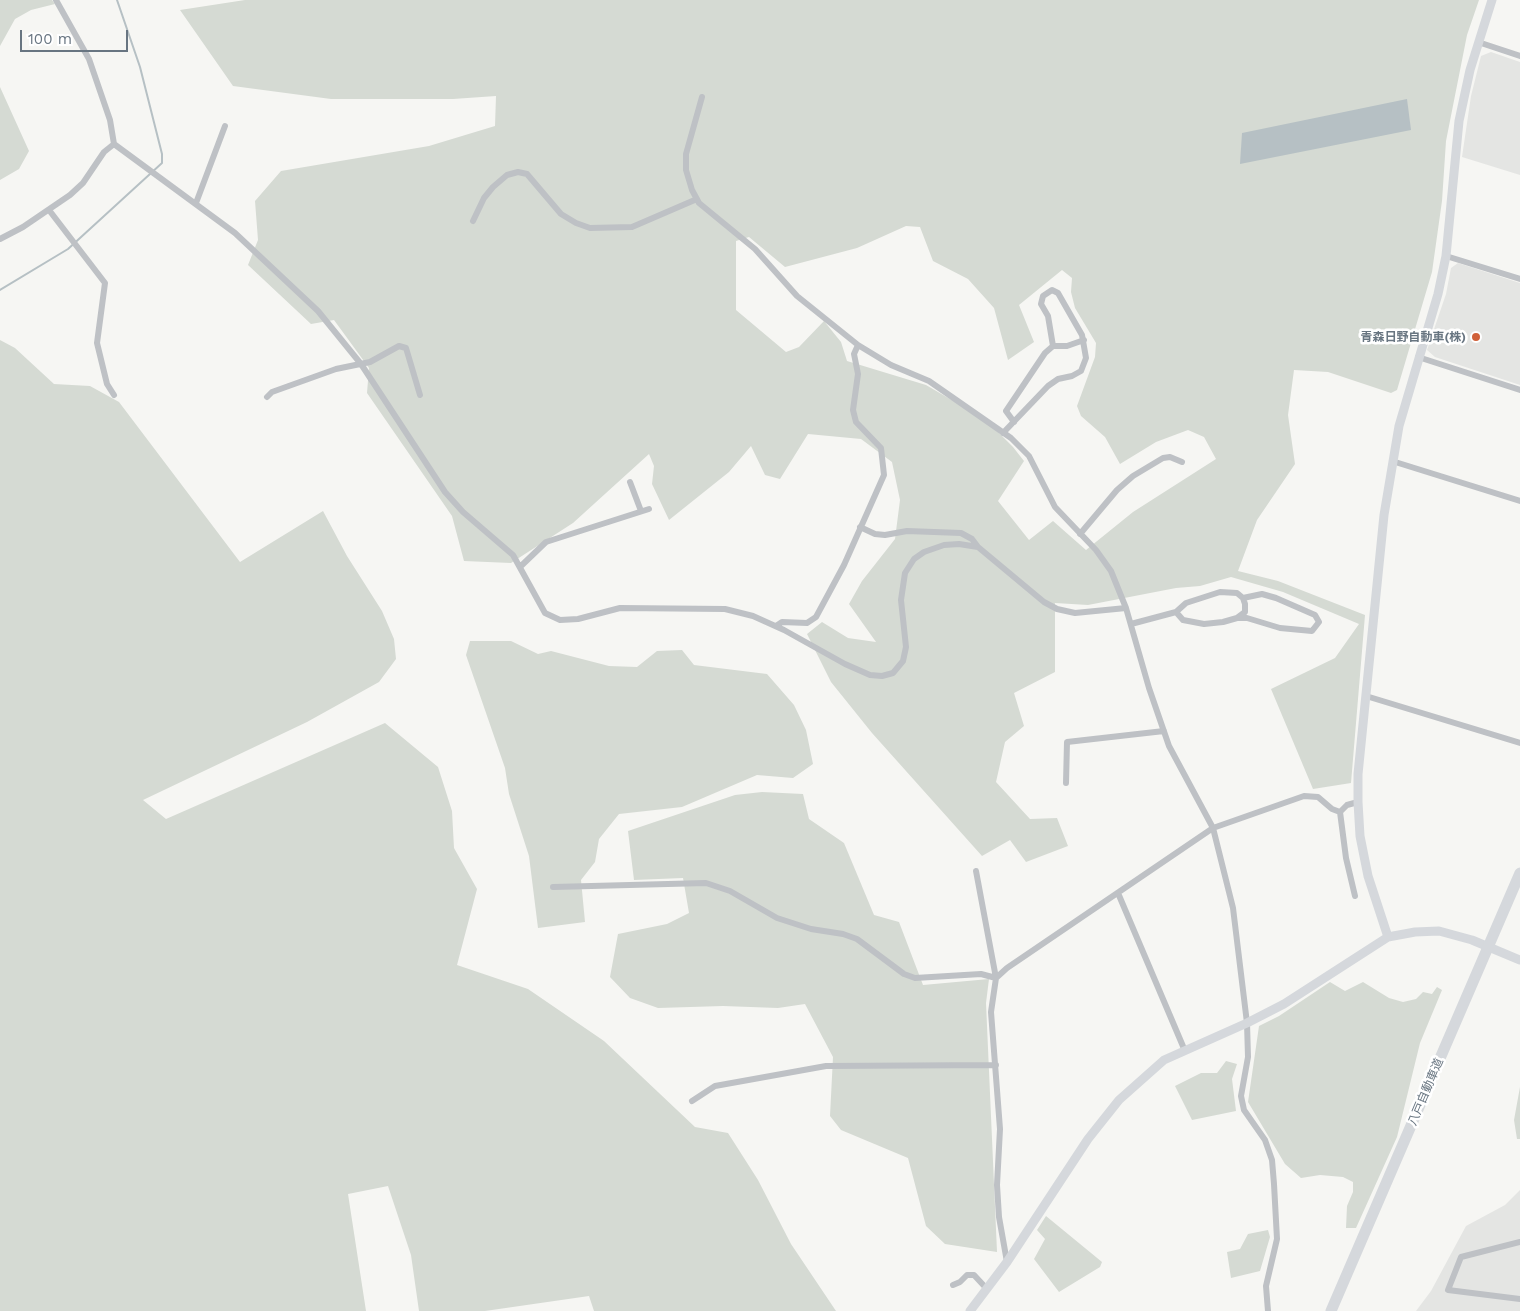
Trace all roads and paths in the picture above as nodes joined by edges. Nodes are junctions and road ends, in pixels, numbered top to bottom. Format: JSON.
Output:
{"nodes":[{"id":1,"x":56,"y":0,"type":"edge"},
{"id":2,"x":1492,"y":0,"type":"edge"},
{"id":3,"x":1478,"y":42,"type":"junction"},
{"id":4,"x":1520,"y":56,"type":"edge"},
{"id":5,"x":702,"y":97,"type":"dead end"},
{"id":6,"x":225,"y":126,"type":"dead end"},
{"id":7,"x":114,"y":144,"type":"junction"},
{"id":8,"x":697,"y":199,"type":"junction"},
{"id":9,"x":196,"y":203,"type":"junction"},
{"id":10,"x":49,"y":210,"type":"junction"},
{"id":11,"x":473,"y":221,"type":"dead end"},
{"id":12,"x":0,"y":239,"type":"edge"},
{"id":13,"x":1446,"y":256,"type":"junction"},
{"id":14,"x":1520,"y":279,"type":"edge"},
{"id":15,"x":1084,"y":340,"type":"junction"},
{"id":16,"x":858,"y":345,"type":"junction"},
{"id":17,"x":1053,"y":346,"type":"junction"},
{"id":18,"x":1418,"y":357,"type":"junction"},
{"id":19,"x":361,"y":364,"type":"junction"},
{"id":20,"x":1520,"y":390,"type":"edge"},
{"id":21,"x":114,"y":395,"type":"dead end"},
{"id":22,"x":420,"y":395,"type":"dead end"},
{"id":23,"x":267,"y":397,"type":"dead end"},
{"id":24,"x":1014,"y":422,"type":"junction"},
{"id":25,"x":1003,"y":433,"type":"junction"},
{"id":26,"x":1392,"y":461,"type":"junction"},
{"id":27,"x":1182,"y":462,"type":"dead end"},
{"id":28,"x":630,"y":482,"type":"dead end"},
{"id":29,"x":1520,"y":501,"type":"edge"},
{"id":30,"x":649,"y":509,"type":"dead end"},
{"id":31,"x":641,"y":511,"type":"junction"},
{"id":32,"x":860,"y":527,"type":"junction"},
{"id":33,"x":1080,"y":534,"type":"junction"},
{"id":34,"x":978,"y":547,"type":"junction"},
{"id":35,"x":521,"y":566,"type":"junction"},
{"id":36,"x":1243,"y":598,"type":"junction"},
{"id":37,"x":1126,"y":608,"type":"junction"},
{"id":38,"x":1176,"y":612,"type":"junction"},
{"id":39,"x":1237,"y":618,"type":"junction"},
{"id":40,"x":1131,"y":624,"type":"junction"},
{"id":41,"x":776,"y":626,"type":"junction"},
{"id":42,"x":1366,"y":696,"type":"junction"},
{"id":43,"x":1164,"y":731,"type":"junction"},
{"id":44,"x":1520,"y":743,"type":"edge"},
{"id":45,"x":1066,"y":783,"type":"dead end"},
{"id":46,"x":1358,"y":802,"type":"junction"},
{"id":47,"x":1340,"y":812,"type":"junction"},
{"id":48,"x":1213,"y":828,"type":"junction"},
{"id":49,"x":976,"y":871,"type":"dead end"},
{"id":50,"x":1520,"y":872,"type":"edge"},
{"id":51,"x":553,"y":887,"type":"dead end"},
{"id":52,"x":1118,"y":894,"type":"junction"},
{"id":53,"x":1355,"y":896,"type":"dead end"},
{"id":54,"x":1388,"y":937,"type":"junction"},
{"id":55,"x":1520,"y":960,"type":"edge"},
{"id":56,"x":996,"y":978,"type":"junction"},
{"id":57,"x":1247,"y":1023,"type":"junction"},
{"id":58,"x":1185,"y":1051,"type":"junction"},
{"id":59,"x":996,"y":1065,"type":"junction"},
{"id":60,"x":692,"y":1101,"type":"dead end"},
{"id":61,"x":1520,"y":1242,"type":"edge"},
{"id":62,"x":1008,"y":1262,"type":"junction"},
{"id":63,"x":953,"y":1285,"type":"dead end"},
{"id":64,"x":987,"y":1289,"type":"junction"},
{"id":65,"x":1520,"y":1299,"type":"edge"},
{"id":66,"x":970,"y":1311,"type":"edge"},
{"id":67,"x":1268,"y":1311,"type":"edge"},
{"id":68,"x":1331,"y":1311,"type":"edge"}],
"edges":[{"from":1,"to":7,"type":"street"},
{"from":2,"to":3,"type":"street"},
{"from":3,"to":4,"type":"street"},
{"from":3,"to":13,"type":"street"},
{"from":5,"to":8,"type":"street"},
{"from":6,"to":9,"type":"street"},
{"from":7,"to":9,"type":"street"},
{"from":7,"to":10,"type":"street"},
{"from":8,"to":11,"type":"street"},
{"from":8,"to":16,"type":"street"},
{"from":9,"to":19,"type":"street"},
{"from":10,"to":12,"type":"street"},
{"from":10,"to":21,"type":"street"},
{"from":13,"to":14,"type":"street"},
{"from":13,"to":18,"type":"street"},
{"from":15,"to":17,"type":"street"},
{"from":15,"to":17,"type":"street"},
{"from":15,"to":24,"type":"street"},
{"from":16,"to":25,"type":"street"},
{"from":16,"to":32,"type":"street"},
{"from":17,"to":24,"type":"street"},
{"from":18,"to":20,"type":"street"},
{"from":18,"to":26,"type":"street"},
{"from":19,"to":22,"type":"street"},
{"from":19,"to":23,"type":"street"},
{"from":19,"to":35,"type":"street"},
{"from":24,"to":25,"type":"street"},
{"from":25,"to":33,"type":"street"},
{"from":26,"to":29,"type":"street"},
{"from":26,"to":42,"type":"street"},
{"from":27,"to":33,"type":"street"},
{"from":28,"to":31,"type":"street"},
{"from":30,"to":31,"type":"street"},
{"from":31,"to":35,"type":"street"},
{"from":32,"to":34,"type":"street"},
{"from":32,"to":41,"type":"street"},
{"from":33,"to":37,"type":"street"},
{"from":34,"to":37,"type":"street"},
{"from":34,"to":41,"type":"street"},
{"from":35,"to":41,"type":"street"},
{"from":36,"to":38,"type":"street"},
{"from":36,"to":39,"type":"street"},
{"from":36,"to":39,"type":"street"},
{"from":37,"to":40,"type":"street"},
{"from":38,"to":39,"type":"street"},
{"from":38,"to":40,"type":"street"},
{"from":40,"to":43,"type":"street"},
{"from":42,"to":44,"type":"street"},
{"from":42,"to":46,"type":"street"},
{"from":43,"to":45,"type":"street"},
{"from":43,"to":48,"type":"street"},
{"from":46,"to":47,"type":"street"},
{"from":46,"to":54,"type":"street"},
{"from":47,"to":48,"type":"street"},
{"from":47,"to":53,"type":"street"},
{"from":48,"to":52,"type":"street"},
{"from":48,"to":57,"type":"street"},
{"from":49,"to":56,"type":"street"},
{"from":50,"to":68,"type":"highway","name":"八戸自動車道"},
{"from":51,"to":56,"type":"street"},
{"from":52,"to":56,"type":"street"},
{"from":52,"to":58,"type":"street"},
{"from":54,"to":55,"type":"street"},
{"from":54,"to":57,"type":"street"},
{"from":56,"to":59,"type":"street"},
{"from":57,"to":58,"type":"street"},
{"from":57,"to":67,"type":"street"},
{"from":58,"to":62,"type":"street"},
{"from":59,"to":60,"type":"street"},
{"from":59,"to":62,"type":"street"},
{"from":61,"to":65,"type":"street"},
{"from":62,"to":64,"type":"street"},
{"from":63,"to":64,"type":"street"},
{"from":64,"to":66,"type":"street"}]}
